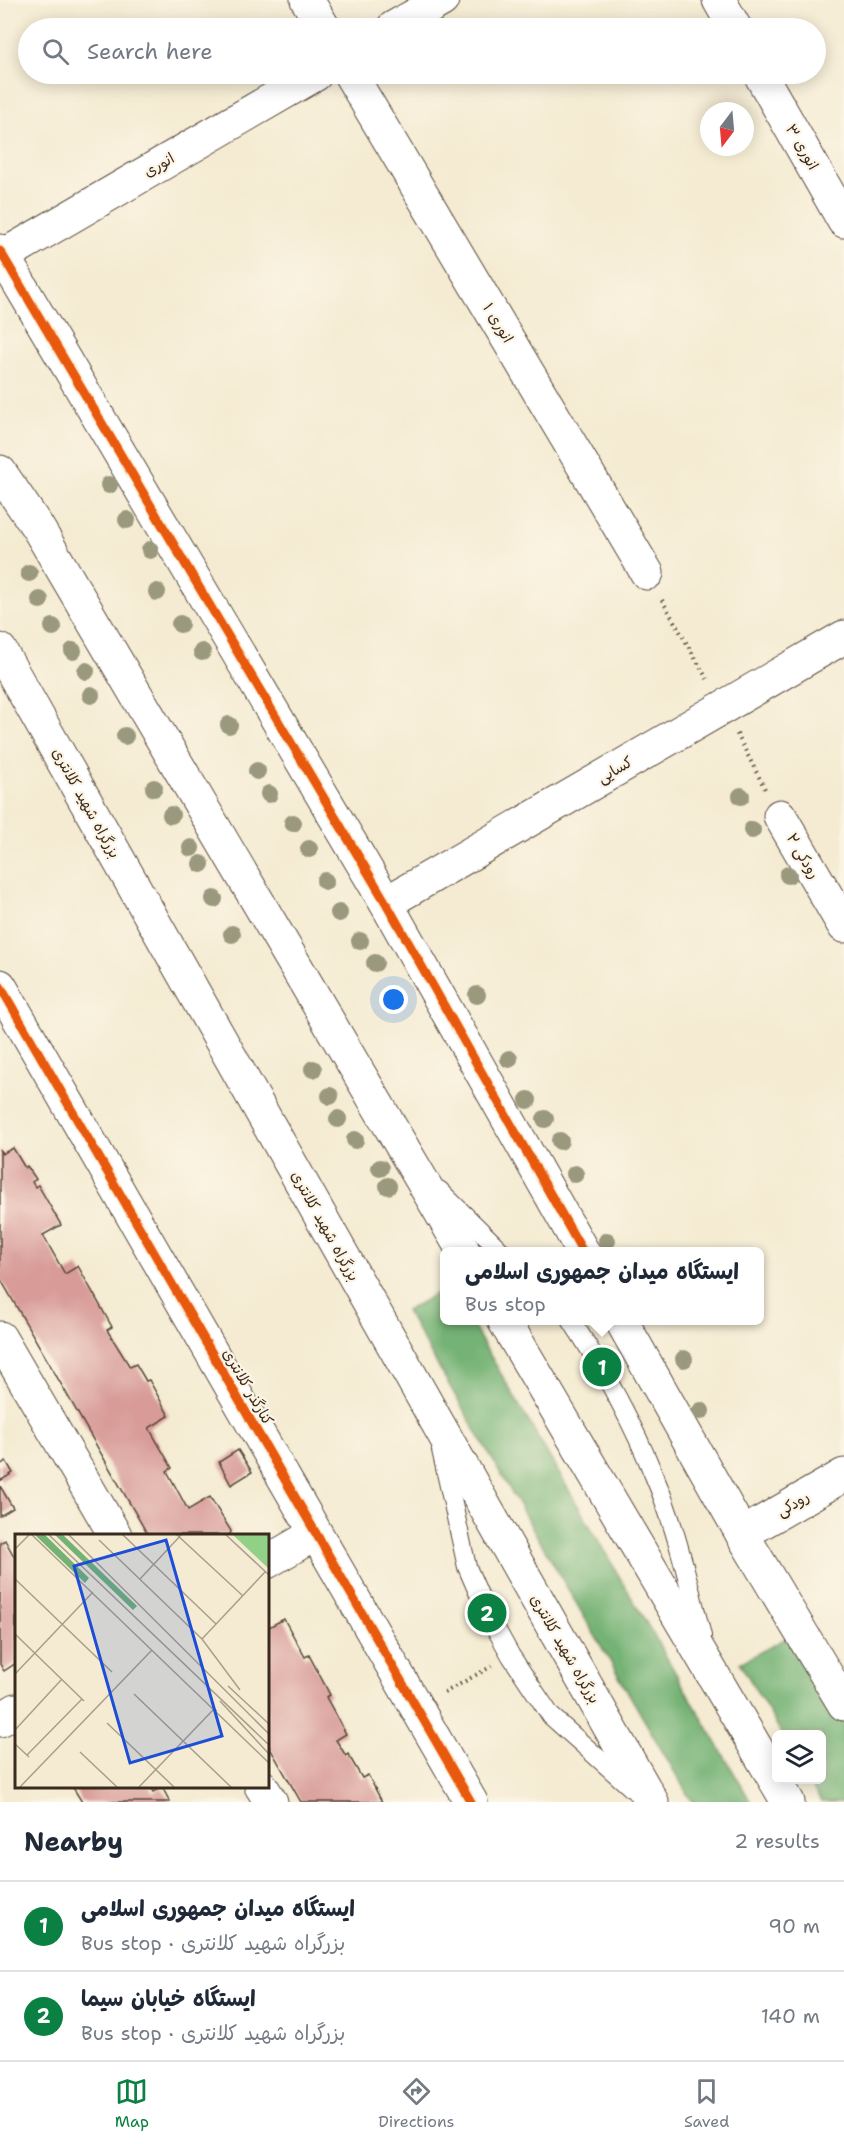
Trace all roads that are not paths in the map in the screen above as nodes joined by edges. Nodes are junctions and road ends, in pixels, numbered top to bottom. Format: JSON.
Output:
{"nodes":[{"id":1,"x":307,"y":0,"type":"edge"},
{"id":2,"x":442,"y":0,"type":"edge"},
{"id":3,"x":719,"y":0,"type":"edge"},
{"id":4,"x":318,"y":18,"type":"edge"},
{"id":5,"x":410,"y":18,"type":"edge"},
{"id":6,"x":729,"y":18,"type":"edge"},
{"id":7,"x":298,"y":84,"type":"edge"},
{"id":8,"x":356,"y":84,"type":"edge"},
{"id":9,"x":766,"y":84,"type":"edge"},
{"id":10,"x":844,"y":221,"type":"edge"},
{"id":11,"x":1,"y":253,"type":"edge"},
{"id":12,"x":0,"y":448,"type":"edge"},
{"id":13,"x":0,"y":472,"type":"edge"},
{"id":14,"x":38,"y":528,"type":"junction"},
{"id":15,"x":647,"y":573,"type":"dead end"},
{"id":16,"x":844,"y":637,"type":"edge"},
{"id":17,"x":0,"y":650,"type":"edge"},
{"id":18,"x":780,"y":816,"type":"dead end"},
{"id":19,"x":386,"y":903,"type":"junction"},
{"id":20,"x":844,"y":926,"type":"edge"},
{"id":21,"x":0,"y":986,"type":"edge"},
{"id":22,"x":412,"y":1163,"type":"junction"},
{"id":23,"x":462,"y":1247,"type":"edge"},
{"id":24,"x":498,"y":1247,"type":"edge"},
{"id":25,"x":581,"y":1247,"type":"edge"},
{"id":26,"x":507,"y":1325,"type":"edge"},
{"id":27,"x":575,"y":1325,"type":"edge"},
{"id":28,"x":624,"y":1325,"type":"edge"},
{"id":29,"x":0,"y":1338,"type":"edge"},
{"id":30,"x":434,"y":1419,"type":"junction"},
{"id":31,"x":844,"y":1475,"type":"edge"},
{"id":32,"x":114,"y":1534,"type":"edge"},
{"id":33,"x":315,"y":1534,"type":"junction"},
{"id":34,"x":742,"y":1534,"type":"junction"},
{"id":35,"x":268,"y":1561,"type":"edge"},
{"id":36,"x":712,"y":1676,"type":"junction"},
{"id":37,"x":844,"y":1704,"type":"edge"},
{"id":38,"x":15,"y":1711,"type":"edge"},
{"id":39,"x":0,"y":1720,"type":"edge"},
{"id":40,"x":262,"y":1787,"type":"edge"},
{"id":41,"x":271,"y":1802,"type":"edge"},
{"id":42,"x":471,"y":1802,"type":"edge"},
{"id":43,"x":650,"y":1802,"type":"edge"},
{"id":44,"x":788,"y":1802,"type":"edge"}],
"edges":[{"from":1,"to":4,"type":"main road"},
{"from":2,"to":5,"type":"main road"},
{"from":3,"to":6,"type":"main road"},
{"from":7,"to":11,"type":"main road","name":"انوری"},
{"from":8,"to":15,"type":"main road","name":"انوری ۱"},
{"from":9,"to":10,"type":"main road","name":"انوری ۳"},
{"from":11,"to":19,"type":"main road"},
{"from":12,"to":14,"type":"main road"},
{"from":13,"to":14,"type":"main road"},
{"from":14,"to":22,"type":"main road"},
{"from":16,"to":19,"type":"main road","name":"کسایی"},
{"from":17,"to":30,"type":"main road","name":"بزرگراه شهید کلانتری"},
{"from":18,"to":20,"type":"main road","name":"رودکی ۲"},
{"from":19,"to":25,"type":"main road"},
{"from":21,"to":33,"type":"main road","name":"کنارگذر کلانتری"},
{"from":22,"to":23,"type":"main road"},
{"from":22,"to":24,"type":"lane"},
{"from":26,"to":36,"type":"main road"},
{"from":27,"to":36,"type":"lane"},
{"from":28,"to":34,"type":"main road"},
{"from":29,"to":32,"type":"main road"},
{"from":30,"to":43,"type":"main road","name":"بزرگراه شهید کلانتری"},
{"from":30,"to":43,"type":"lane"},
{"from":31,"to":34,"type":"main road","name":"رودکی"},
{"from":33,"to":35,"type":"main road"},
{"from":33,"to":42,"type":"main road","name":"کنارگذر کلانتری"},
{"from":34,"to":37,"type":"main road"},
{"from":36,"to":44,"type":"main road"},
{"from":38,"to":39,"type":"main road"},
{"from":40,"to":41,"type":"main road"}]}
